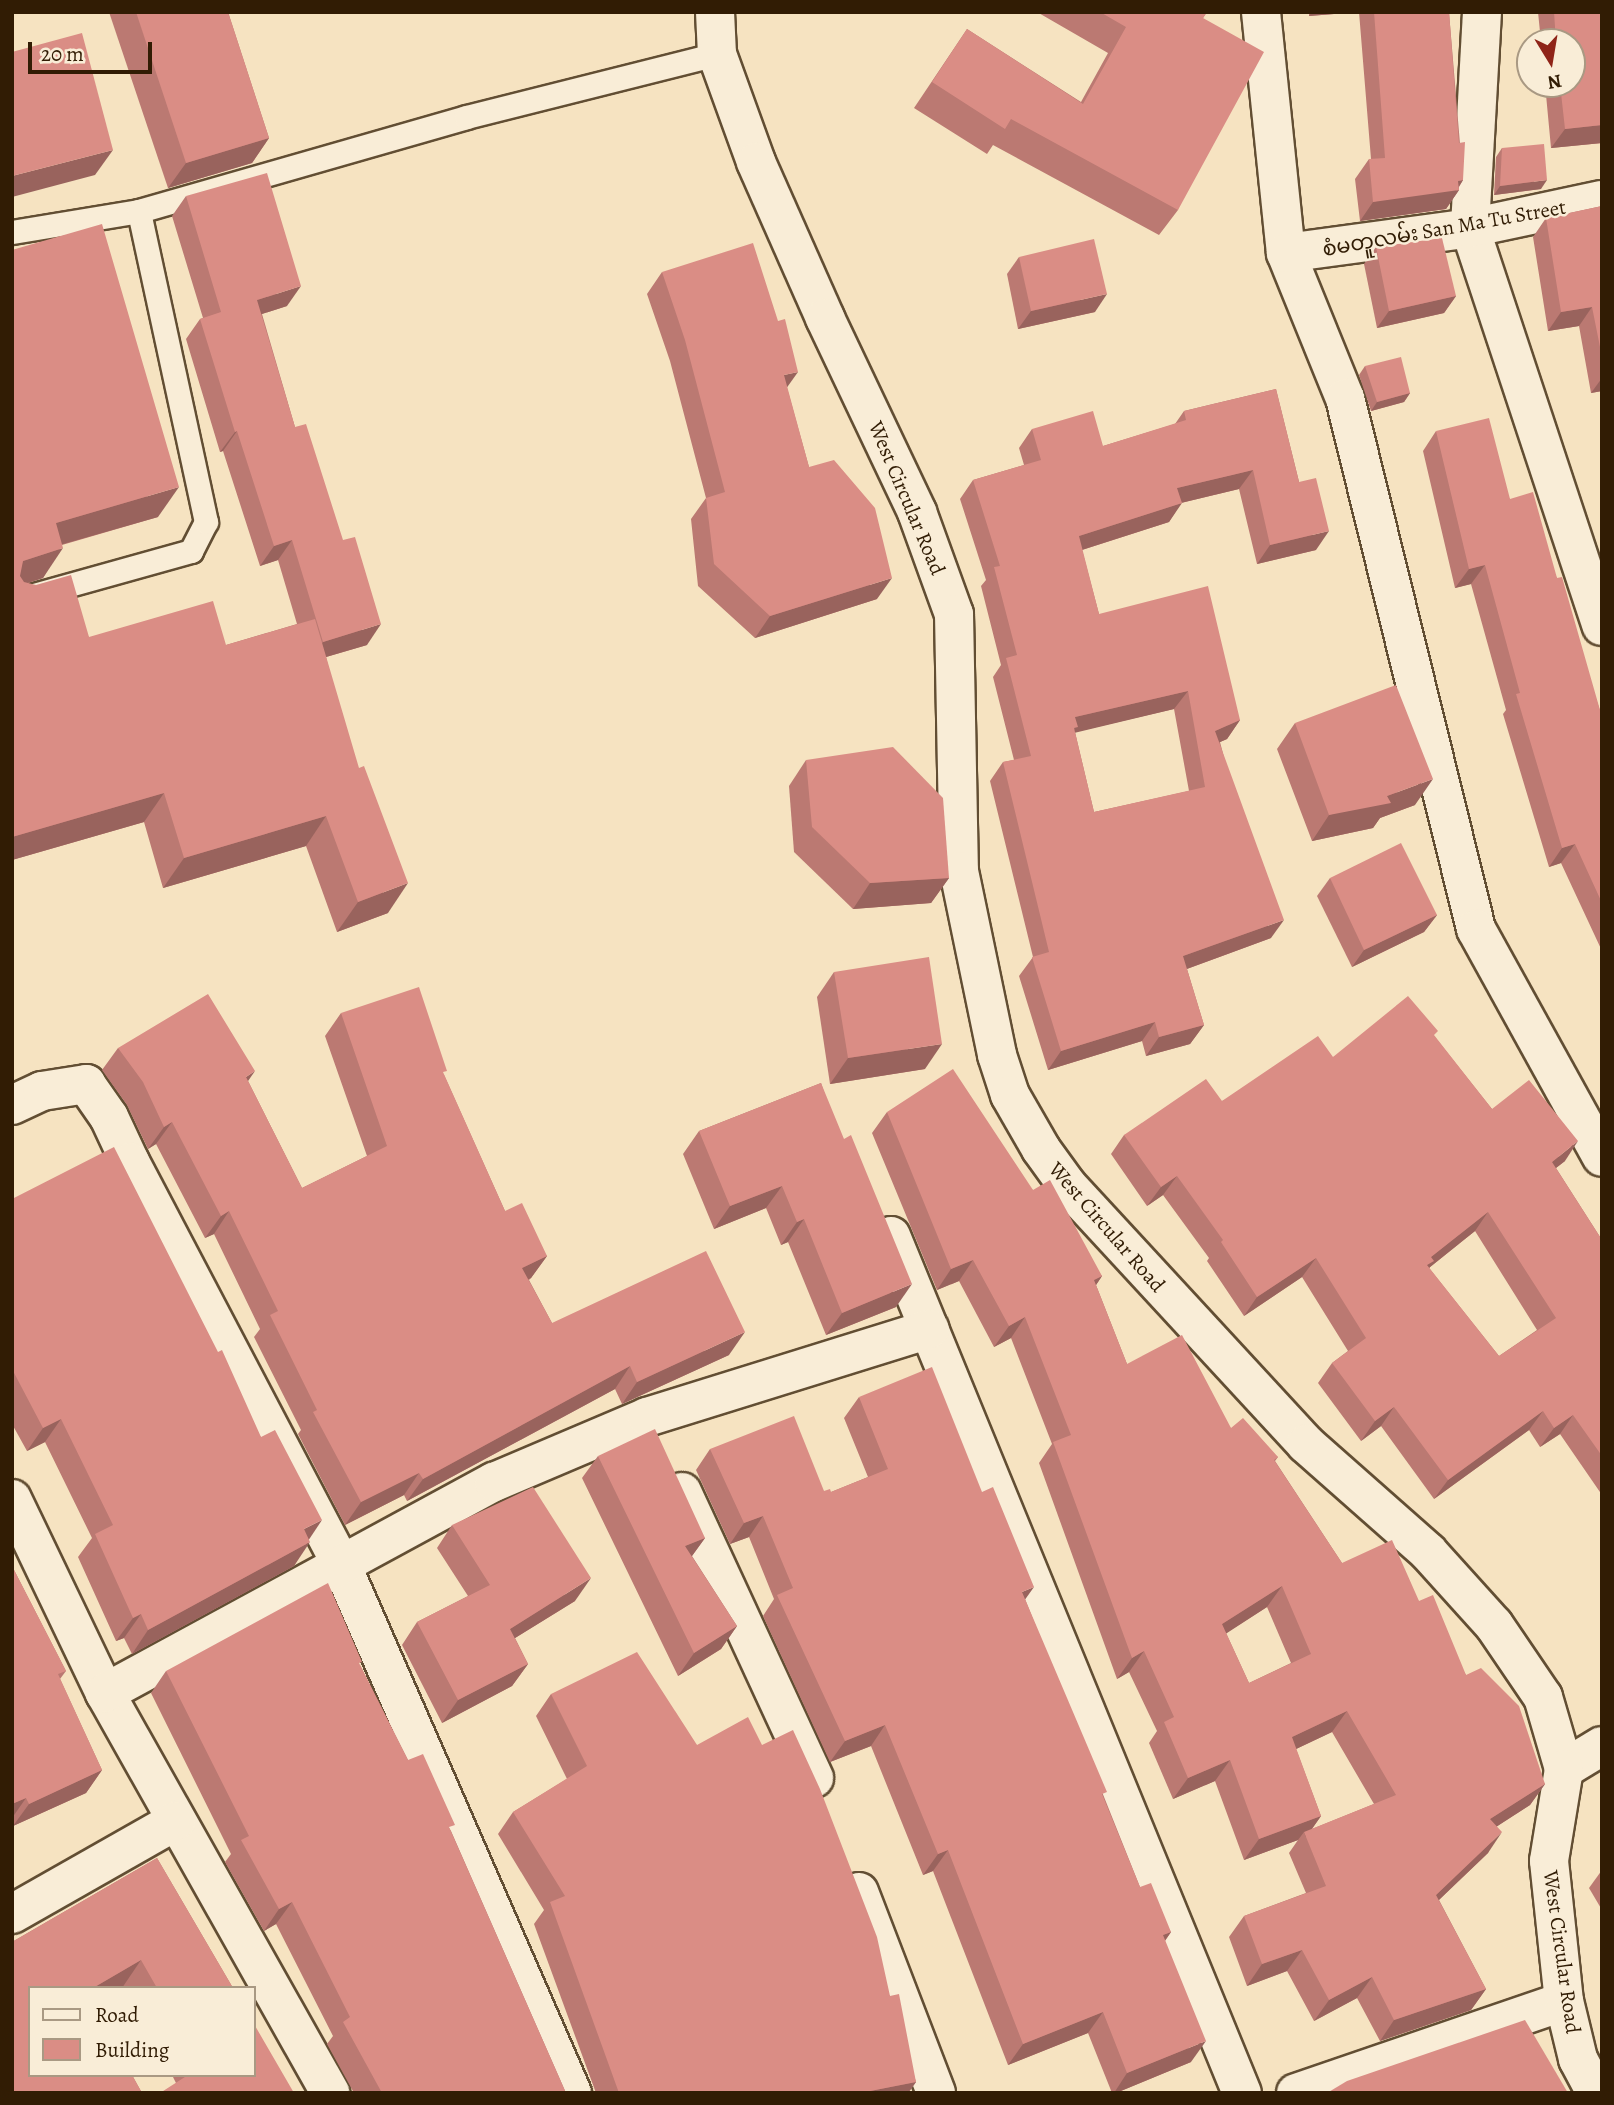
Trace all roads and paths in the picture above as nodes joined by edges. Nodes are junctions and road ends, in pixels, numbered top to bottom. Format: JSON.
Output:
{"nodes":[{"id":1,"x":715,"y":12,"type":"edge"},
{"id":2,"x":1261,"y":12,"type":"edge"},
{"id":3,"x":1482,"y":12,"type":"edge"},
{"id":4,"x":718,"y":54,"type":"junction"},
{"id":5,"x":1602,"y":200,"type":"edge"},
{"id":6,"x":139,"y":211,"type":"junction"},
{"id":7,"x":1470,"y":228,"type":"junction"},
{"id":8,"x":12,"y":232,"type":"edge"},
{"id":9,"x":1286,"y":253,"type":"junction"},
{"id":10,"x":12,"y":601,"type":"edge"},
{"id":11,"x":1602,"y":626,"type":"edge"},
{"id":12,"x":12,"y":1105,"type":"edge"},
{"id":13,"x":1602,"y":1157,"type":"edge"},
{"id":14,"x":879,"y":1206,"type":"edge"},
{"id":15,"x":930,"y":1329,"type":"junction"},
{"id":16,"x":647,"y":1417,"type":"junction"},
{"id":17,"x":12,"y":1499,"type":"edge"},
{"id":18,"x":341,"y":1564,"type":"junction"},
{"id":19,"x":105,"y":1693,"type":"junction"},
{"id":20,"x":1602,"y":1746,"type":"edge"},
{"id":21,"x":1564,"y":1769,"type":"junction"},
{"id":22,"x":830,"y":1815,"type":"edge"},
{"id":23,"x":176,"y":1821,"type":"junction"},
{"id":24,"x":845,"y":1853,"type":"edge"},
{"id":25,"x":12,"y":1914,"type":"edge"},
{"id":26,"x":1564,"y":2001,"type":"junction"},
{"id":27,"x":330,"y":2093,"type":"edge"},
{"id":28,"x":572,"y":2093,"type":"edge"},
{"id":29,"x":936,"y":2093,"type":"edge"},
{"id":30,"x":1242,"y":2093,"type":"edge"},
{"id":31,"x":1296,"y":2093,"type":"edge"},
{"id":32,"x":1596,"y":2093,"type":"edge"}],
"edges":[{"from":1,"to":4,"type":"street","name":"West Circular Road"},
{"from":2,"to":9,"type":"street"},
{"from":3,"to":7,"type":"street"},
{"from":4,"to":6,"type":"lane"},
{"from":4,"to":21,"type":"street","name":"West Circular Road"},
{"from":5,"to":7,"type":"street","name":"စံမတူလမ်း San Ma Tu Street"},
{"from":6,"to":8,"type":"lane"},
{"from":6,"to":10,"type":"lane"},
{"from":7,"to":9,"type":"street","name":"စံမတူလမ်း San Ma Tu Street"},
{"from":7,"to":11,"type":"street"},
{"from":9,"to":13,"type":"street"},
{"from":12,"to":18,"type":"street"},
{"from":14,"to":15,"type":"street"},
{"from":15,"to":16,"type":"street"},
{"from":15,"to":30,"type":"street"},
{"from":16,"to":18,"type":"street"},
{"from":16,"to":22,"type":"street"},
{"from":17,"to":19,"type":"street"},
{"from":18,"to":19,"type":"street"},
{"from":18,"to":28,"type":"street"},
{"from":19,"to":23,"type":"street"},
{"from":20,"to":21,"type":"street"},
{"from":21,"to":26,"type":"street","name":"West Circular Road"},
{"from":23,"to":25,"type":"street"},
{"from":23,"to":27,"type":"street"},
{"from":24,"to":29,"type":"street"},
{"from":26,"to":31,"type":"street"},
{"from":26,"to":32,"type":"street","name":"West Circular Road"}]}
